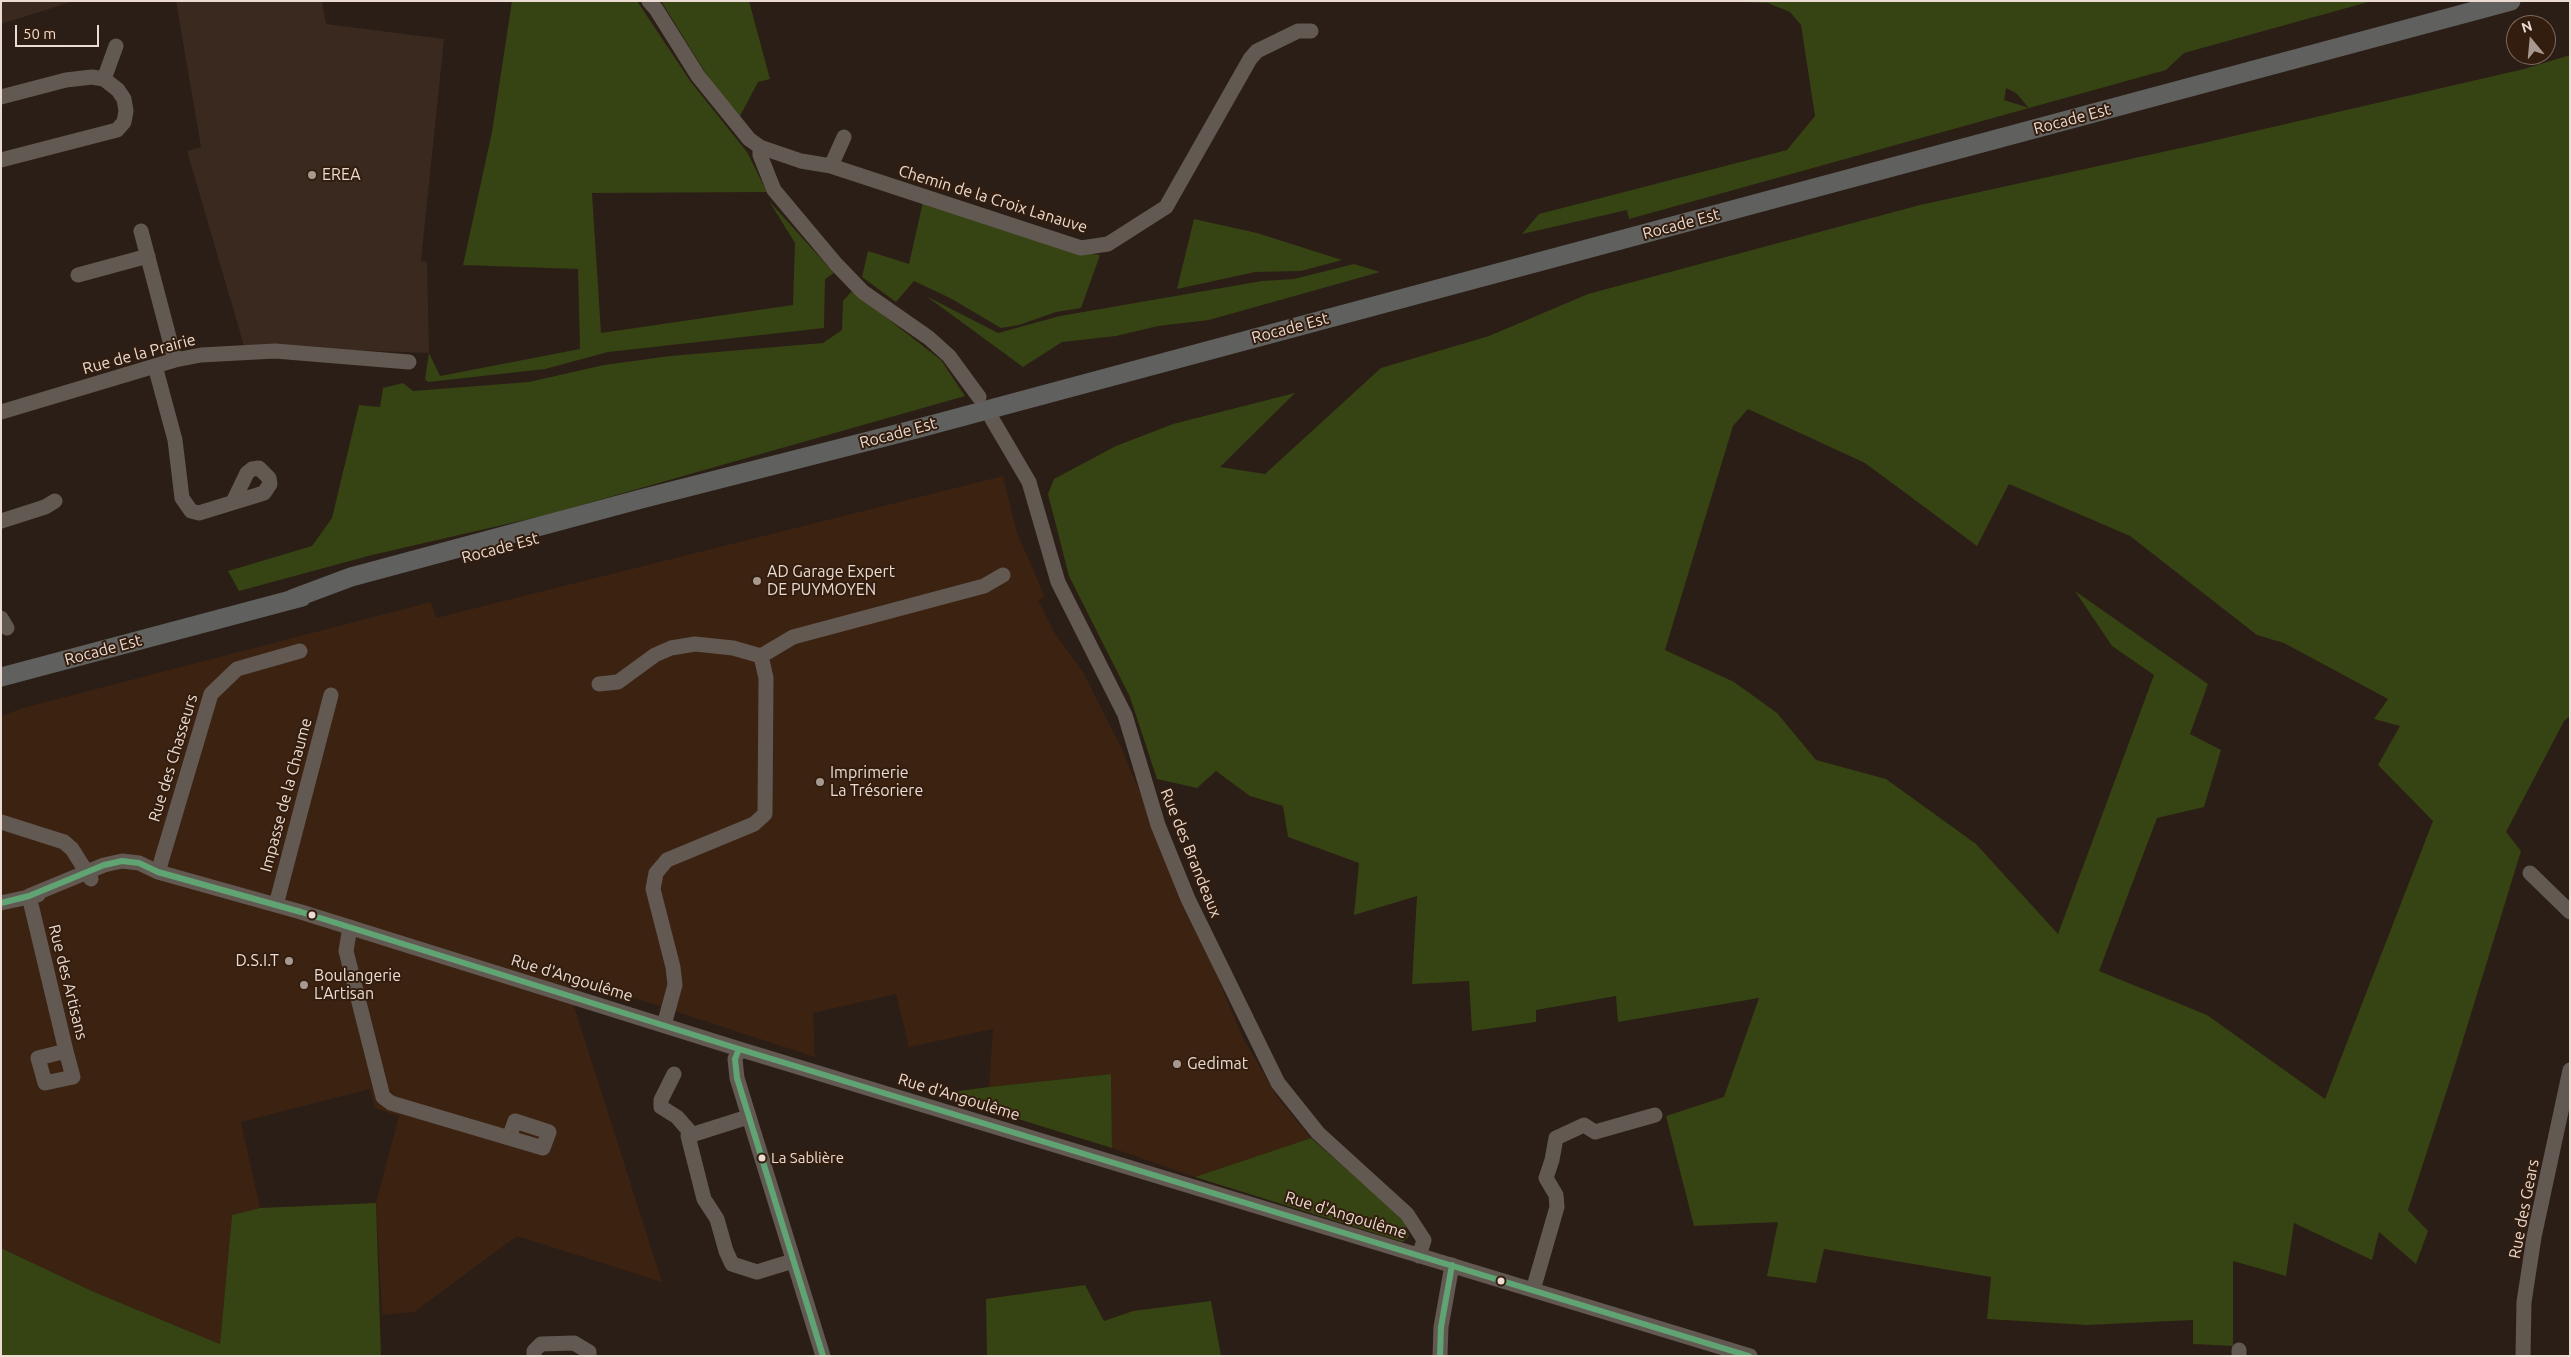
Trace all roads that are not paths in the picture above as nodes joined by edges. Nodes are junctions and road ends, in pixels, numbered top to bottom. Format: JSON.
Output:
{"nodes":[{"id":1,"x":649,"y":1,"type":"edge"},
{"id":2,"x":2511,"y":1,"type":"edge"},
{"id":3,"x":1311,"y":31,"type":"dead end"},
{"id":4,"x":116,"y":46,"type":"dead end"},
{"id":5,"x":104,"y":78,"type":"junction"},
{"id":6,"x":1,"y":97,"type":"edge"},
{"id":7,"x":844,"y":137,"type":"dead end"},
{"id":8,"x":760,"y":147,"type":"junction"},
{"id":9,"x":1,"y":160,"type":"edge"},
{"id":10,"x":831,"y":166,"type":"junction"},
{"id":11,"x":141,"y":231,"type":"dead end"},
{"id":12,"x":148,"y":256,"type":"junction"},
{"id":13,"x":78,"y":275,"type":"dead end"},
{"id":14,"x":175,"y":360,"type":"junction"},
{"id":15,"x":409,"y":362,"type":"dead end"},
{"id":16,"x":155,"y":366,"type":"junction"},
{"id":17,"x":979,"y":397,"type":"dead end"},
{"id":18,"x":1,"y":412,"type":"edge"},
{"id":19,"x":992,"y":419,"type":"dead end"},
{"id":20,"x":55,"y":500,"type":"dead end"},
{"id":21,"x":232,"y":502,"type":"dead end"},
{"id":22,"x":1,"y":521,"type":"edge"},
{"id":23,"x":1003,"y":575,"type":"dead end"},
{"id":24,"x":300,"y":651,"type":"dead end"},
{"id":25,"x":761,"y":656,"type":"junction"},
{"id":26,"x":1,"y":677,"type":"edge"},
{"id":27,"x":599,"y":684,"type":"dead end"},
{"id":28,"x":331,"y":695,"type":"dead end"},
{"id":29,"x":1,"y":822,"type":"edge"},
{"id":30,"x":158,"y":872,"type":"junction"},
{"id":31,"x":2530,"y":873,"type":"dead end"},
{"id":32,"x":89,"y":876,"type":"junction"},
{"id":33,"x":29,"y":896,"type":"junction"},
{"id":34,"x":1,"y":904,"type":"edge"},
{"id":35,"x":276,"y":905,"type":"junction"},
{"id":36,"x":2570,"y":912,"type":"edge"},
{"id":37,"x":350,"y":928,"type":"junction"},
{"id":38,"x":664,"y":1025,"type":"junction"},
{"id":39,"x":739,"y":1049,"type":"junction"},
{"id":40,"x":66,"y":1051,"type":"junction"},
{"id":41,"x":2570,"y":1070,"type":"edge"},
{"id":42,"x":674,"y":1074,"type":"dead end"},
{"id":43,"x":1656,"y":1114,"type":"dead end"},
{"id":44,"x":748,"y":1117,"type":"junction"},
{"id":45,"x":2564,"y":1130,"type":"edge"},
{"id":46,"x":691,"y":1133,"type":"junction"},
{"id":47,"x":509,"y":1138,"type":"dead end"},
{"id":48,"x":1418,"y":1256,"type":"junction"},
{"id":49,"x":793,"y":1260,"type":"junction"},
{"id":50,"x":1452,"y":1266,"type":"junction"},
{"id":51,"x":1533,"y":1290,"type":"junction"},
{"id":52,"x":534,"y":1356,"type":"edge"},
{"id":53,"x":590,"y":1356,"type":"edge"},
{"id":54,"x":823,"y":1356,"type":"edge"},
{"id":55,"x":1440,"y":1356,"type":"edge"},
{"id":56,"x":1750,"y":1356,"type":"edge"},
{"id":57,"x":2523,"y":1356,"type":"edge"}],
"edges":[{"from":1,"to":8,"type":"street"},
{"from":2,"to":26,"type":"main road","name":"Rocade Est"},
{"from":3,"to":10,"type":"street","name":"Chemin de la Croix Lanauve"},
{"from":4,"to":5,"type":"street"},
{"from":5,"to":6,"type":"street"},
{"from":5,"to":9,"type":"street"},
{"from":7,"to":10,"type":"street"},
{"from":8,"to":10,"type":"street","name":"Chemin de la Croix Lanauve"},
{"from":8,"to":17,"type":"street"},
{"from":11,"to":12,"type":"street"},
{"from":12,"to":13,"type":"street"},
{"from":12,"to":14,"type":"street"},
{"from":14,"to":15,"type":"street","name":"Rue de la Prairie"},
{"from":14,"to":16,"type":"street","name":"Rue de la Prairie"},
{"from":16,"to":18,"type":"street","name":"Rue de la Prairie"},
{"from":16,"to":21,"type":"street"},
{"from":19,"to":48,"type":"street","name":"Rue des Brandeaux"},
{"from":20,"to":22,"type":"street"},
{"from":23,"to":25,"type":"street"},
{"from":24,"to":30,"type":"street","name":"Rue des Chasseurs"},
{"from":25,"to":27,"type":"street"},
{"from":25,"to":38,"type":"street"},
{"from":28,"to":35,"type":"street","name":"Impasse de la Chaume"},
{"from":29,"to":32,"type":"street"},
{"from":30,"to":32,"type":"street","name":"Rue d'Angoulême"},
{"from":30,"to":35,"type":"street","name":"Rue d'Angoulême"},
{"from":31,"to":36,"type":"street"},
{"from":32,"to":33,"type":"street","name":"Rue d'Angoulême"},
{"from":33,"to":34,"type":"street","name":"Rue d'Angoulême"},
{"from":33,"to":40,"type":"street","name":"Rue des Artisans"},
{"from":35,"to":37,"type":"street","name":"Rue d'Angoulême"},
{"from":37,"to":38,"type":"street","name":"Rue d'Angoulême"},
{"from":37,"to":47,"type":"street"},
{"from":38,"to":39,"type":"street","name":"Rue d'Angoulême"},
{"from":39,"to":44,"type":"street"},
{"from":39,"to":48,"type":"street","name":"Rue d'Angoulême"},
{"from":40,"to":40,"type":"street","name":"Rue des Artisans"},
{"from":41,"to":45,"type":"street","name":"Rue des Gears"},
{"from":42,"to":46,"type":"street"},
{"from":43,"to":51,"type":"street"},
{"from":44,"to":46,"type":"street"},
{"from":44,"to":49,"type":"street"},
{"from":45,"to":57,"type":"street","name":"Rue des Gears"},
{"from":46,"to":49,"type":"street"},
{"from":48,"to":50,"type":"street","name":"Rue d'Angoulême"},
{"from":49,"to":54,"type":"street"},
{"from":50,"to":51,"type":"street","name":"Rue d'Angoulême"},
{"from":50,"to":55,"type":"street"},
{"from":51,"to":56,"type":"street","name":"Rue d'Angoulême"},
{"from":52,"to":53,"type":"street"}]}
